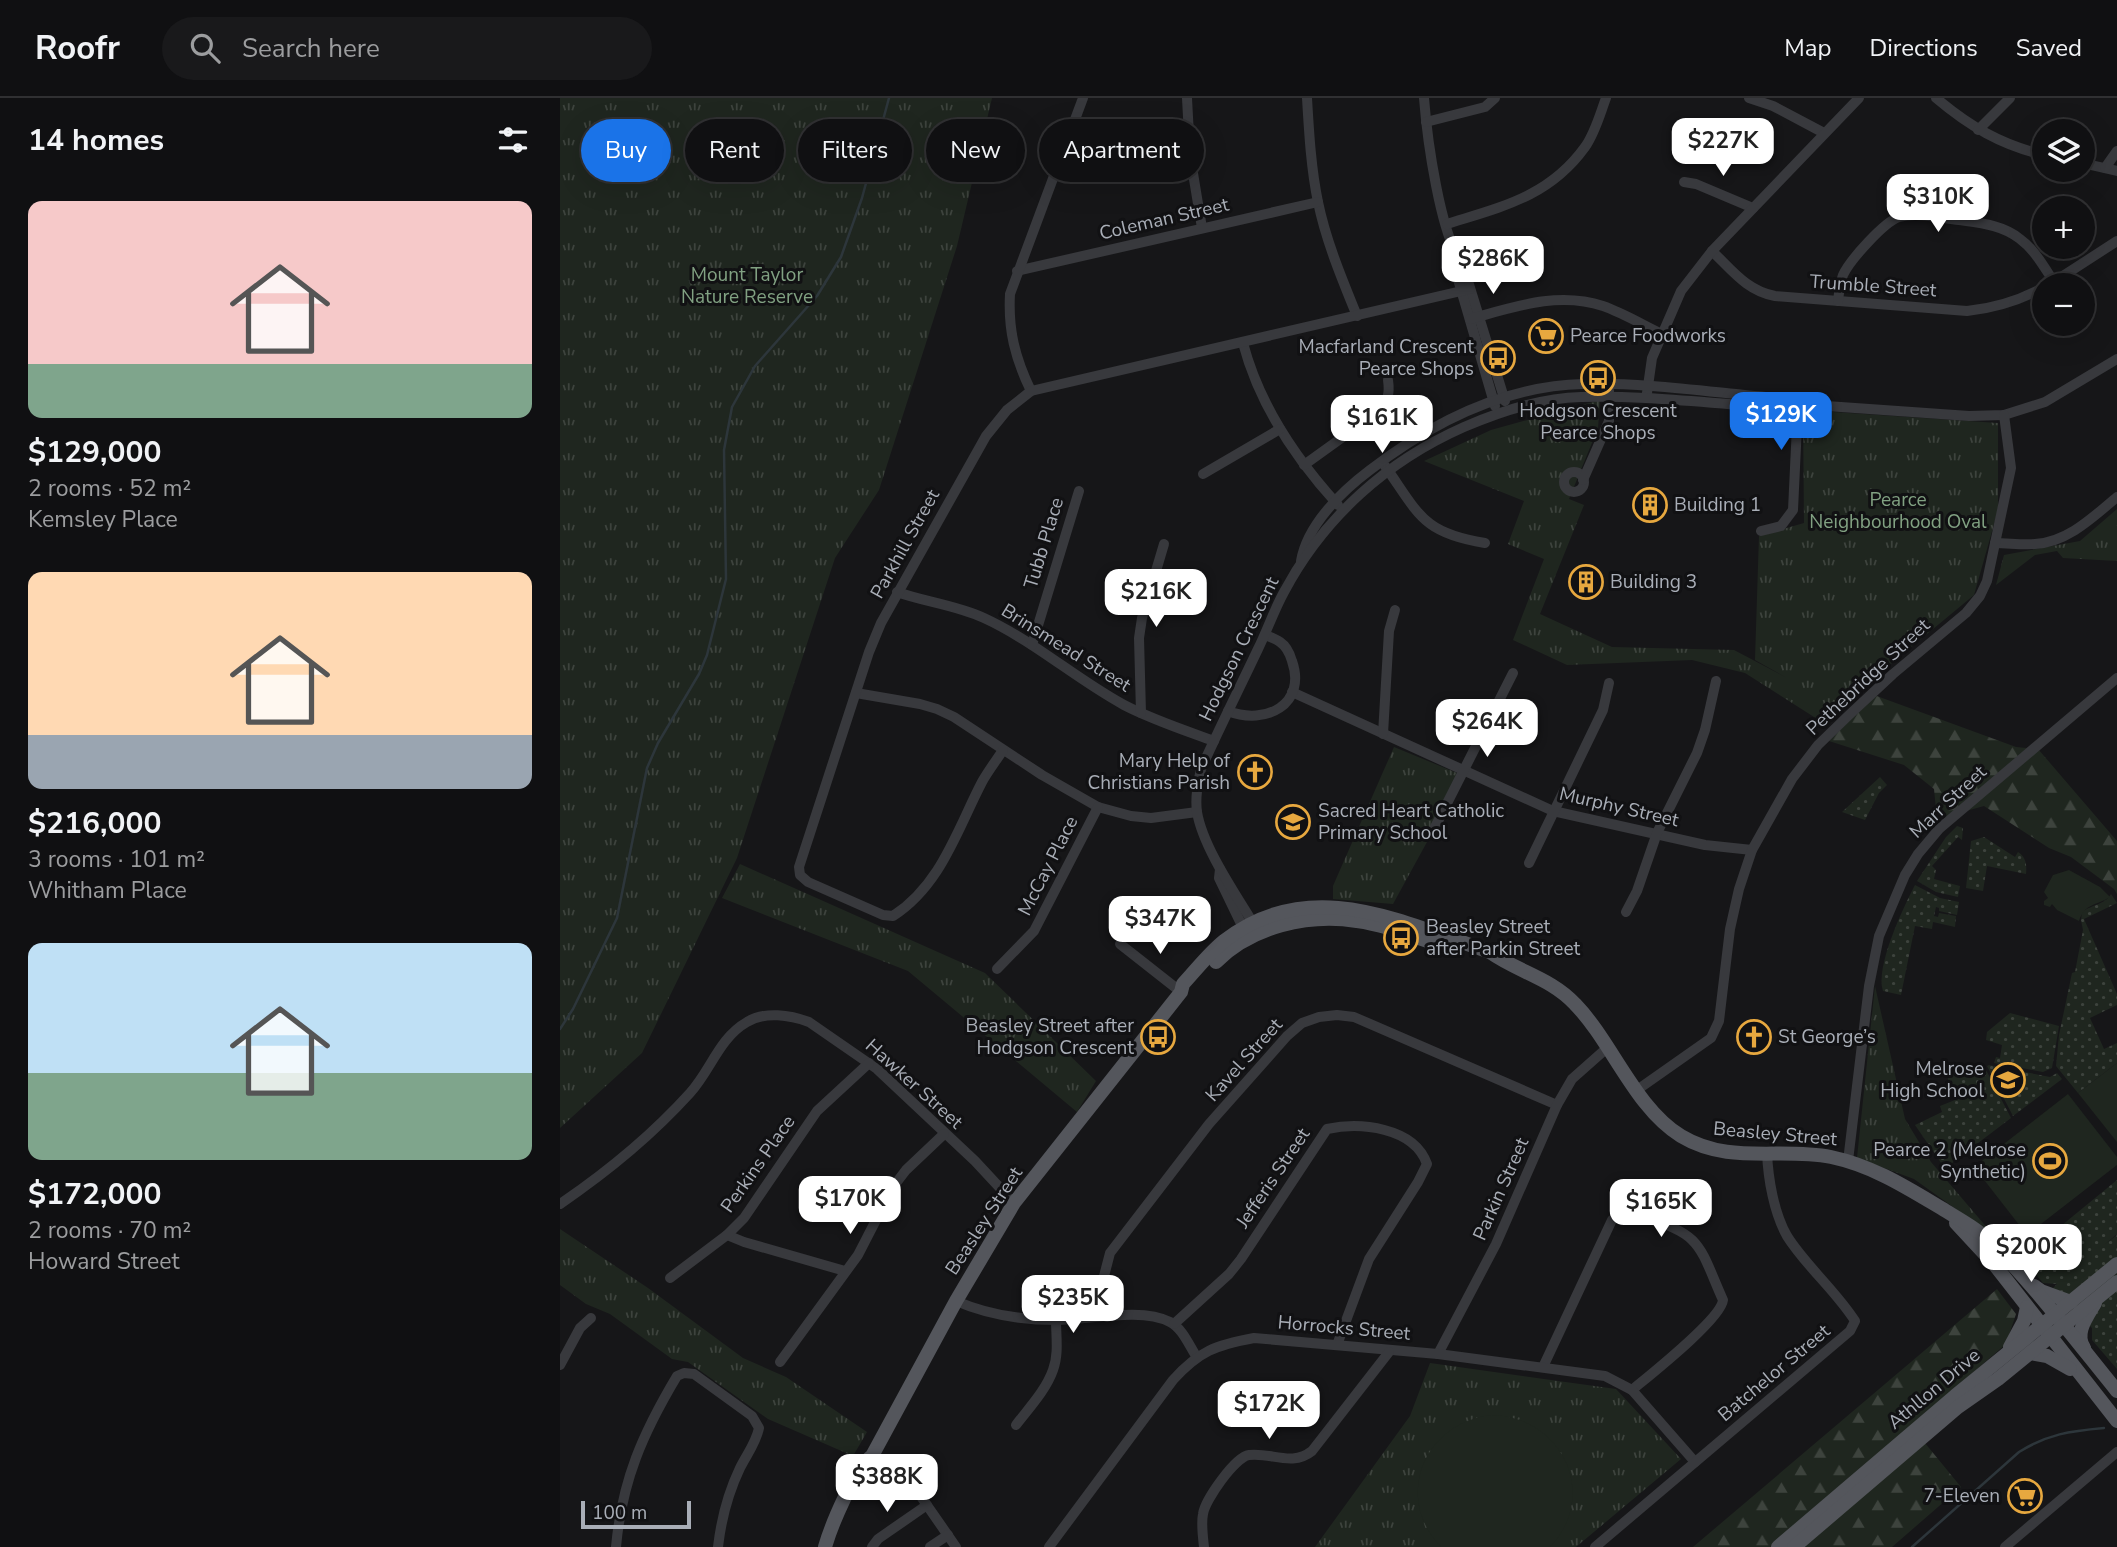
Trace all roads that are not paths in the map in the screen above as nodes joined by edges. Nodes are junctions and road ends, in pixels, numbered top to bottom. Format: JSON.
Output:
{"nodes":[{"id":1,"x":1083,"y":98,"type":"edge"},
{"id":2,"x":1187,"y":98,"type":"edge"},
{"id":3,"x":1307,"y":98,"type":"edge"},
{"id":4,"x":1424,"y":98,"type":"edge"},
{"id":5,"x":1495,"y":98,"type":"edge"},
{"id":6,"x":1606,"y":98,"type":"edge"},
{"id":7,"x":1749,"y":98,"type":"edge"},
{"id":8,"x":1859,"y":98,"type":"edge"},
{"id":9,"x":1936,"y":98,"type":"edge"},
{"id":10,"x":2010,"y":98,"type":"edge"},
{"id":11,"x":1426,"y":122,"type":"junction"},
{"id":12,"x":1978,"y":130,"type":"junction"},
{"id":13,"x":1824,"y":133,"type":"junction"},
{"id":14,"x":2117,"y":151,"type":"edge"},
{"id":15,"x":2032,"y":152,"type":"edge"},
{"id":16,"x":2111,"y":170,"type":"edge"},
{"id":17,"x":1684,"y":182,"type":"dead end"},
{"id":18,"x":1318,"y":202,"type":"junction"},
{"id":19,"x":1754,"y":208,"type":"junction"},
{"id":20,"x":1447,"y":224,"type":"junction"},
{"id":21,"x":1202,"y":228,"type":"junction"},
{"id":22,"x":2117,"y":241,"type":"edge"},
{"id":23,"x":1712,"y":251,"type":"junction"},
{"id":24,"x":1017,"y":271,"type":"junction"},
{"id":25,"x":2043,"y":273,"type":"edge"},
{"id":26,"x":2067,"y":273,"type":"edge"},
{"id":27,"x":1466,"y":290,"type":"junction"},
{"id":28,"x":2032,"y":293,"type":"edge"},
{"id":29,"x":1838,"y":301,"type":"junction"},
{"id":30,"x":1357,"y":316,"type":"junction"},
{"id":31,"x":1474,"y":318,"type":"junction"},
{"id":32,"x":1662,"y":334,"type":"junction"},
{"id":33,"x":1243,"y":343,"type":"junction"},
{"id":34,"x":2117,"y":359,"type":"edge"},
{"id":35,"x":1388,"y":380,"type":"dead end"},
{"id":36,"x":1609,"y":384,"type":"junction"},
{"id":37,"x":1648,"y":386,"type":"junction"},
{"id":38,"x":1031,"y":391,"type":"junction"},
{"id":39,"x":1609,"y":397,"type":"junction"},
{"id":40,"x":1499,"y":399,"type":"junction"},
{"id":41,"x":1646,"y":399,"type":"junction"},
{"id":42,"x":1798,"y":404,"type":"junction"},
{"id":43,"x":1503,"y":411,"type":"junction"},
{"id":44,"x":2004,"y":415,"type":"junction"},
{"id":45,"x":1280,"y":429,"type":"junction"},
{"id":46,"x":1304,"y":465,"type":"junction"},
{"id":47,"x":1385,"y":466,"type":"junction"},
{"id":48,"x":1203,"y":474,"type":"dead end"},
{"id":49,"x":1583,"y":480,"type":"dead end"},
{"id":50,"x":1079,"y":491,"type":"dead end"},
{"id":51,"x":2117,"y":497,"type":"edge"},
{"id":52,"x":1338,"y":505,"type":"junction"},
{"id":53,"x":1761,"y":531,"type":"dead end"},
{"id":54,"x":1485,"y":543,"type":"dead end"},
{"id":55,"x":1995,"y":543,"type":"junction"},
{"id":56,"x":1164,"y":544,"type":"dead end"},
{"id":57,"x":897,"y":592,"type":"junction"},
{"id":58,"x":1395,"y":610,"type":"dead end"},
{"id":59,"x":1265,"y":635,"type":"junction"},
{"id":60,"x":1031,"y":645,"type":"junction"},
{"id":61,"x":1513,"y":673,"type":"dead end"},
{"id":62,"x":2117,"y":678,"type":"edge"},
{"id":63,"x":1716,"y":681,"type":"dead end"},
{"id":64,"x":1609,"y":683,"type":"dead end"},
{"id":65,"x":1292,"y":692,"type":"junction"},
{"id":66,"x":856,"y":693,"type":"junction"},
{"id":67,"x":1228,"y":710,"type":"junction"},
{"id":68,"x":1141,"y":713,"type":"junction"},
{"id":69,"x":1383,"y":734,"type":"junction"},
{"id":70,"x":1214,"y":741,"type":"junction"},
{"id":71,"x":1003,"y":750,"type":"junction"},
{"id":72,"x":1463,"y":771,"type":"junction"},
{"id":73,"x":1098,"y":807,"type":"junction"},
{"id":74,"x":1553,"y":811,"type":"junction"},
{"id":75,"x":1197,"y":813,"type":"junction"},
{"id":76,"x":1433,"y":831,"type":"dead end"},
{"id":77,"x":1657,"y":833,"type":"junction"},
{"id":78,"x":1752,"y":850,"type":"junction"},
{"id":79,"x":1529,"y":863,"type":"dead end"},
{"id":80,"x":1626,"y":912,"type":"dead end"},
{"id":81,"x":1251,"y":931,"type":"junction"},
{"id":82,"x":1120,"y":944,"type":"dead end"},
{"id":83,"x":997,"y":969,"type":"dead end"},
{"id":84,"x":1181,"y":992,"type":"junction"},
{"id":85,"x":1607,"y":1048,"type":"junction"},
{"id":86,"x":869,"y":1063,"type":"junction"},
{"id":87,"x":1637,"y":1090,"type":"junction"},
{"id":88,"x":1557,"y":1105,"type":"junction"},
{"id":89,"x":944,"y":1134,"type":"junction"},
{"id":90,"x":1767,"y":1153,"type":"junction"},
{"id":91,"x":1848,"y":1161,"type":"junction"},
{"id":92,"x":1014,"y":1203,"type":"junction"},
{"id":93,"x":560,"y":1204,"type":"edge"},
{"id":94,"x":1946,"y":1211,"type":"junction"},
{"id":95,"x":727,"y":1235,"type":"junction"},
{"id":96,"x":2117,"y":1264,"type":"edge"},
{"id":97,"x":845,"y":1271,"type":"junction"},
{"id":98,"x":2021,"y":1276,"type":"junction"},
{"id":99,"x":670,"y":1278,"type":"dead end"},
{"id":100,"x":2117,"y":1282,"type":"edge"},
{"id":101,"x":2097,"y":1299,"type":"junction"},
{"id":102,"x":956,"y":1301,"type":"junction"},
{"id":103,"x":2071,"y":1302,"type":"junction"},
{"id":104,"x":2027,"y":1307,"type":"junction"},
{"id":105,"x":1107,"y":1317,"type":"junction"},
{"id":106,"x":591,"y":1318,"type":"dead end"},
{"id":107,"x":1056,"y":1320,"type":"junction"},
{"id":108,"x":2059,"y":1320,"type":"junction"},
{"id":109,"x":1174,"y":1324,"type":"junction"},
{"id":110,"x":2046,"y":1331,"type":"junction"},
{"id":111,"x":1337,"y":1345,"type":"junction"},
{"id":112,"x":1389,"y":1352,"type":"junction"},
{"id":113,"x":2030,"y":1353,"type":"junction"},
{"id":114,"x":1438,"y":1354,"type":"junction"},
{"id":115,"x":2006,"y":1354,"type":"junction"},
{"id":116,"x":2088,"y":1354,"type":"junction"},
{"id":117,"x":1196,"y":1356,"type":"junction"},
{"id":118,"x":780,"y":1362,"type":"dead end"},
{"id":119,"x":560,"y":1364,"type":"edge"},
{"id":120,"x":1543,"y":1367,"type":"junction"},
{"id":121,"x":2078,"y":1373,"type":"junction"},
{"id":122,"x":1632,"y":1390,"type":"junction"},
{"id":123,"x":2117,"y":1391,"type":"edge"},
{"id":124,"x":2117,"y":1421,"type":"edge"},
{"id":125,"x":1016,"y":1425,"type":"dead end"},
{"id":126,"x":2117,"y":1452,"type":"edge"},
{"id":127,"x":872,"y":1456,"type":"junction"},
{"id":128,"x":1695,"y":1462,"type":"junction"},
{"id":129,"x":927,"y":1504,"type":"junction"},
{"id":130,"x":948,"y":1535,"type":"junction"},
{"id":131,"x":616,"y":1547,"type":"edge"},
{"id":132,"x":718,"y":1547,"type":"edge"},
{"id":133,"x":825,"y":1547,"type":"edge"},
{"id":134,"x":835,"y":1547,"type":"edge"},
{"id":135,"x":872,"y":1547,"type":"edge"},
{"id":136,"x":930,"y":1547,"type":"edge"},
{"id":137,"x":956,"y":1547,"type":"edge"},
{"id":138,"x":1049,"y":1547,"type":"edge"},
{"id":139,"x":1204,"y":1547,"type":"edge"},
{"id":140,"x":1595,"y":1547,"type":"edge"},
{"id":141,"x":1778,"y":1547,"type":"edge"},
{"id":142,"x":1794,"y":1547,"type":"edge"},
{"id":143,"x":2006,"y":1547,"type":"edge"}],
"edges":[{"from":1,"to":24,"type":"street"},
{"from":2,"to":21,"type":"street"},
{"from":3,"to":18,"type":"street"},
{"from":4,"to":11,"type":"street"},
{"from":5,"to":11,"type":"street"},
{"from":6,"to":20,"type":"street"},
{"from":7,"to":13,"type":"street"},
{"from":8,"to":13,"type":"street"},
{"from":9,"to":12,"type":"street"},
{"from":10,"to":12,"type":"street"},
{"from":11,"to":20,"type":"street"},
{"from":12,"to":15,"type":"street"},
{"from":13,"to":19,"type":"street"},
{"from":14,"to":16,"type":"street"},
{"from":17,"to":19,"type":"street"},
{"from":18,"to":21,"type":"street","name":"Coleman Street"},
{"from":18,"to":30,"type":"street"},
{"from":19,"to":23,"type":"street"},
{"from":20,"to":27,"type":"street"},
{"from":21,"to":24,"type":"street","name":"Coleman Street"},
{"from":22,"to":26,"type":"street","name":"Trumble Street"},
{"from":23,"to":29,"type":"street","name":"Trumble Street"},
{"from":23,"to":32,"type":"street"},
{"from":24,"to":38,"type":"street"},
{"from":25,"to":29,"type":"street"},
{"from":27,"to":30,"type":"street","name":"Parkhill Street"},
{"from":27,"to":31,"type":"street"},
{"from":28,"to":29,"type":"street","name":"Trumble Street"},
{"from":30,"to":33,"type":"street","name":"Parkhill Street"},
{"from":31,"to":32,"type":"street"},
{"from":31,"to":40,"type":"street"},
{"from":32,"to":37,"type":"street"},
{"from":33,"to":38,"type":"street","name":"Parkhill Street"},
{"from":33,"to":45,"type":"street"},
{"from":34,"to":44,"type":"street","name":"Hodgson Crescent"},
{"from":35,"to":46,"type":"street"},
{"from":36,"to":37,"type":"street","name":"Hodgson Crescent"},
{"from":36,"to":39,"type":"street"},
{"from":36,"to":40,"type":"street","name":"Hodgson Crescent"},
{"from":37,"to":41,"type":"street"},
{"from":37,"to":42,"type":"street","name":"Hodgson Crescent"},
{"from":38,"to":57,"type":"street","name":"Parkhill Street"},
{"from":39,"to":41,"type":"street","name":"Hodgson Crescent"},
{"from":39,"to":43,"type":"street","name":"Hodgson Crescent"},
{"from":39,"to":49,"type":"street"},
{"from":40,"to":43,"type":"street"},
{"from":40,"to":47,"type":"street","name":"Hodgson Crescent"},
{"from":41,"to":42,"type":"street","name":"Hodgson Crescent"},
{"from":42,"to":44,"type":"street","name":"Hodgson Crescent"},
{"from":42,"to":53,"type":"street"},
{"from":43,"to":47,"type":"street","name":"Hodgson Crescent"},
{"from":44,"to":55,"type":"street","name":"Pethebridge Street"},
{"from":45,"to":46,"type":"street"},
{"from":45,"to":48,"type":"street"},
{"from":46,"to":52,"type":"street"},
{"from":47,"to":52,"type":"street","name":"Hodgson Crescent"},
{"from":47,"to":54,"type":"street"},
{"from":50,"to":60,"type":"street","name":"Tubb Place"},
{"from":51,"to":55,"type":"street"},
{"from":52,"to":59,"type":"street","name":"Hodgson Crescent"},
{"from":55,"to":78,"type":"street","name":"Pethebridge Street"},
{"from":56,"to":68,"type":"street"},
{"from":57,"to":60,"type":"street","name":"Brinsmead Street"},
{"from":57,"to":66,"type":"street","name":"Parkhill Street"},
{"from":58,"to":69,"type":"street"},
{"from":59,"to":65,"type":"street"},
{"from":59,"to":67,"type":"street","name":"Hodgson Crescent"},
{"from":60,"to":68,"type":"street","name":"Brinsmead Street"},
{"from":61,"to":72,"type":"street"},
{"from":62,"to":91,"type":"street","name":"Marr Street"},
{"from":63,"to":77,"type":"street"},
{"from":64,"to":74,"type":"street"},
{"from":65,"to":67,"type":"street"},
{"from":65,"to":69,"type":"street","name":"Murphy Street"},
{"from":66,"to":71,"type":"street"},
{"from":66,"to":71,"type":"street","name":"Parkhill Street"},
{"from":67,"to":70,"type":"street","name":"Hodgson Crescent"},
{"from":68,"to":70,"type":"street","name":"Brinsmead Street"},
{"from":69,"to":72,"type":"street","name":"Murphy Street"},
{"from":70,"to":75,"type":"street","name":"Hodgson Crescent"},
{"from":71,"to":73,"type":"street"},
{"from":72,"to":74,"type":"street","name":"Murphy Street"},
{"from":72,"to":76,"type":"street"},
{"from":73,"to":75,"type":"street"},
{"from":73,"to":83,"type":"street","name":"McCay Place"},
{"from":74,"to":77,"type":"street","name":"Murphy Street"},
{"from":74,"to":79,"type":"street"},
{"from":75,"to":81,"type":"street","name":"Hodgson Crescent"},
{"from":77,"to":78,"type":"street","name":"Murphy Street"},
{"from":77,"to":80,"type":"street"},
{"from":78,"to":87,"type":"street","name":"Pethebridge Street"},
{"from":81,"to":84,"type":"main road","name":"Beasley Street"},
{"from":81,"to":85,"type":"main road","name":"Beasley Street"},
{"from":82,"to":84,"type":"street"},
{"from":84,"to":92,"type":"main road","name":"Beasley Street"},
{"from":85,"to":87,"type":"main road","name":"Beasley Street"},
{"from":85,"to":88,"type":"street","name":"Parkin Street"},
{"from":86,"to":89,"type":"street","name":"Hawker Street"},
{"from":86,"to":93,"type":"street","name":"Hawker Street"},
{"from":86,"to":95,"type":"street","name":"Perkins Place"},
{"from":87,"to":90,"type":"main road","name":"Beasley Street"},
{"from":88,"to":105,"type":"street","name":"Kavel Street"},
{"from":88,"to":114,"type":"street","name":"Parkin Street"},
{"from":89,"to":92,"type":"street","name":"Hawker Street"},
{"from":89,"to":97,"type":"street"},
{"from":90,"to":91,"type":"main road","name":"Beasley Street"},
{"from":90,"to":128,"type":"street","name":"Batchelor Street"},
{"from":91,"to":94,"type":"main road","name":"Beasley Street"},
{"from":92,"to":102,"type":"main road","name":"Beasley Street"},
{"from":94,"to":98,"type":"main road","name":"Beasley Street"},
{"from":94,"to":104,"type":"main road","name":"Beasley Street"},
{"from":95,"to":97,"type":"street"},
{"from":95,"to":99,"type":"street","name":"Perkins Place"},
{"from":96,"to":103,"type":"main road","name":"Athllon Drive"},
{"from":97,"to":118,"type":"street"},
{"from":98,"to":103,"type":"main road"},
{"from":98,"to":108,"type":"main road","name":"Beasley Street"},
{"from":100,"to":101,"type":"main road","name":"Athllon Drive"},
{"from":101,"to":108,"type":"main road","name":"Athllon Drive"},
{"from":101,"to":116,"type":"main road"},
{"from":102,"to":107,"type":"street"},
{"from":102,"to":127,"type":"main road","name":"Beasley Street"},
{"from":103,"to":108,"type":"main road","name":"Athllon Drive"},
{"from":104,"to":110,"type":"main road","name":"Beasley Street"},
{"from":104,"to":115,"type":"main road"},
{"from":105,"to":107,"type":"street"},
{"from":105,"to":109,"type":"street"},
{"from":106,"to":119,"type":"street"},
{"from":107,"to":125,"type":"street"},
{"from":108,"to":110,"type":"main road","name":"Athllon Drive"},
{"from":108,"to":116,"type":"main road","name":"Beasley Street"},
{"from":109,"to":111,"type":"street","name":"Jefferis Street"},
{"from":109,"to":117,"type":"street"},
{"from":110,"to":113,"type":"main road","name":"Athllon Drive"},
{"from":110,"to":115,"type":"main road","name":"Athllon Drive"},
{"from":110,"to":121,"type":"main road","name":"Beasley Street"},
{"from":111,"to":112,"type":"street","name":"Horrocks Street"},
{"from":111,"to":117,"type":"street","name":"Horrocks Street"},
{"from":112,"to":114,"type":"street","name":"Horrocks Street"},
{"from":112,"to":139,"type":"street"},
{"from":113,"to":121,"type":"main road"},
{"from":113,"to":142,"type":"main road","name":"Athllon Drive"},
{"from":114,"to":120,"type":"street","name":"Horrocks Street"},
{"from":115,"to":141,"type":"main road","name":"Athllon Drive"},
{"from":116,"to":123,"type":"main road","name":"Beasley Street"},
{"from":117,"to":138,"type":"street","name":"Horrocks Street"},
{"from":120,"to":122,"type":"street","name":"Horrocks Street"},
{"from":120,"to":122,"type":"street"},
{"from":121,"to":124,"type":"main road","name":"Beasley Street"},
{"from":122,"to":128,"type":"street","name":"Horrocks Street"},
{"from":126,"to":143,"type":"street"},
{"from":127,"to":129,"type":"street"},
{"from":127,"to":133,"type":"main road","name":"Beasley Street"},
{"from":127,"to":134,"type":"main road","name":"Beasley Street"},
{"from":128,"to":140,"type":"street","name":"Batchelor Street"},
{"from":129,"to":130,"type":"street"},
{"from":129,"to":135,"type":"street"},
{"from":130,"to":136,"type":"street"},
{"from":130,"to":137,"type":"street"},
{"from":131,"to":132,"type":"street"}]}
